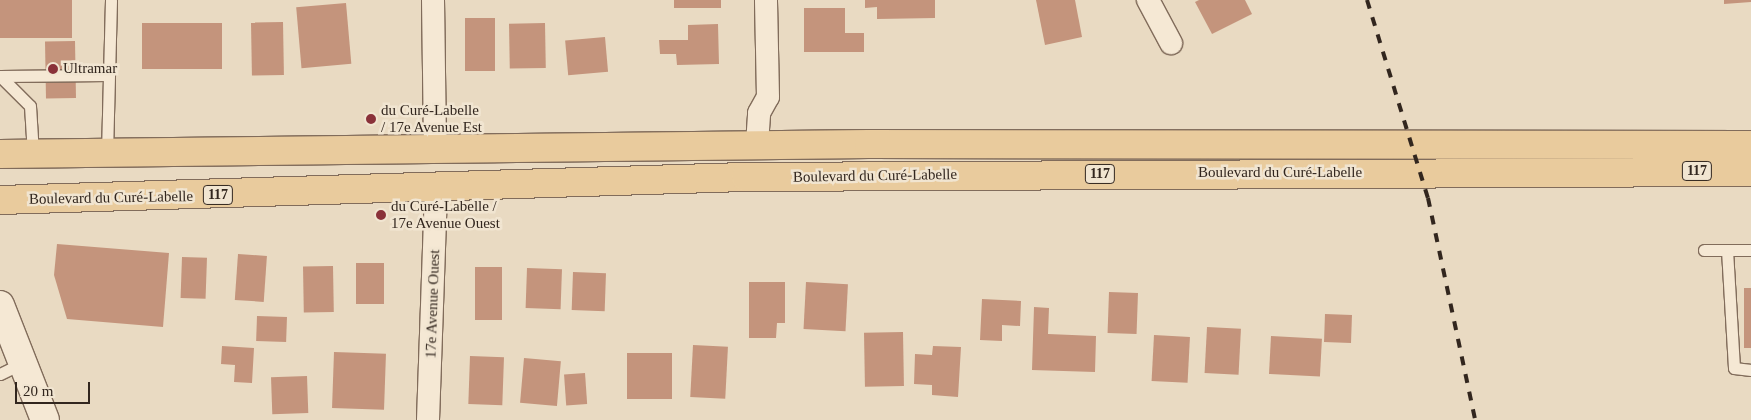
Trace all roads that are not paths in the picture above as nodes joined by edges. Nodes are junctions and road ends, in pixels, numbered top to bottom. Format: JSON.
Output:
{"nodes":[{"id":1,"x":112,"y":0,"type":"edge"},
{"id":2,"x":433,"y":0,"type":"edge"},
{"id":3,"x":766,"y":0,"type":"edge"},
{"id":4,"x":1148,"y":0,"type":"edge"},
{"id":5,"x":1171,"y":44,"type":"dead end"},
{"id":6,"x":108,"y":75,"type":"junction"},
{"id":7,"x":0,"y":76,"type":"edge"},
{"id":8,"x":757,"y":144,"type":"junction"},
{"id":9,"x":1751,"y":144,"type":"edge"},
{"id":10,"x":435,"y":148,"type":"junction"},
{"id":11,"x":107,"y":152,"type":"junction"},
{"id":12,"x":0,"y":154,"type":"edge"},
{"id":13,"x":33,"y":154,"type":"junction"},
{"id":14,"x":1751,"y":172,"type":"edge"},
{"id":15,"x":436,"y":188,"type":"junction"},
{"id":16,"x":0,"y":200,"type":"edge"},
{"id":17,"x":1704,"y":250,"type":"dead end"},
{"id":18,"x":1727,"y":250,"type":"junction"},
{"id":19,"x":1751,"y":250,"type":"edge"},
{"id":20,"x":1,"y":308,"type":"edge"},
{"id":21,"x":12,"y":369,"type":"edge"},
{"id":22,"x":1751,"y":370,"type":"edge"},
{"id":23,"x":45,"y":420,"type":"edge"},
{"id":24,"x":428,"y":420,"type":"edge"}],
"edges":[{"from":1,"to":6,"type":"lane"},
{"from":2,"to":10,"type":"street"},
{"from":3,"to":8,"type":"street"},
{"from":4,"to":5,"type":"street"},
{"from":6,"to":7,"type":"lane"},
{"from":6,"to":11,"type":"lane"},
{"from":7,"to":13,"type":"lane"},
{"from":8,"to":9,"type":"main road","name":"Boulevard du Curé-Labelle","number":"117"},
{"from":8,"to":10,"type":"main road","name":"Boulevard du Curé-Labelle","number":"117"},
{"from":10,"to":11,"type":"main road","name":"Boulevard du Curé-Labelle","number":"117"},
{"from":11,"to":13,"type":"main road","name":"Boulevard du Curé-Labelle","number":"117"},
{"from":12,"to":13,"type":"main road","name":"Boulevard du Curé-Labelle","number":"117"},
{"from":14,"to":15,"type":"main road","name":"Boulevard du Curé-Labelle","number":"117"},
{"from":15,"to":16,"type":"main road","name":"Boulevard du Curé-Labelle","number":"117"},
{"from":15,"to":24,"type":"street","name":"17e Avenue Ouest"},
{"from":17,"to":18,"type":"lane"},
{"from":18,"to":19,"type":"lane"},
{"from":18,"to":22,"type":"lane"},
{"from":20,"to":21,"type":"street"},
{"from":21,"to":23,"type":"street"}]}
